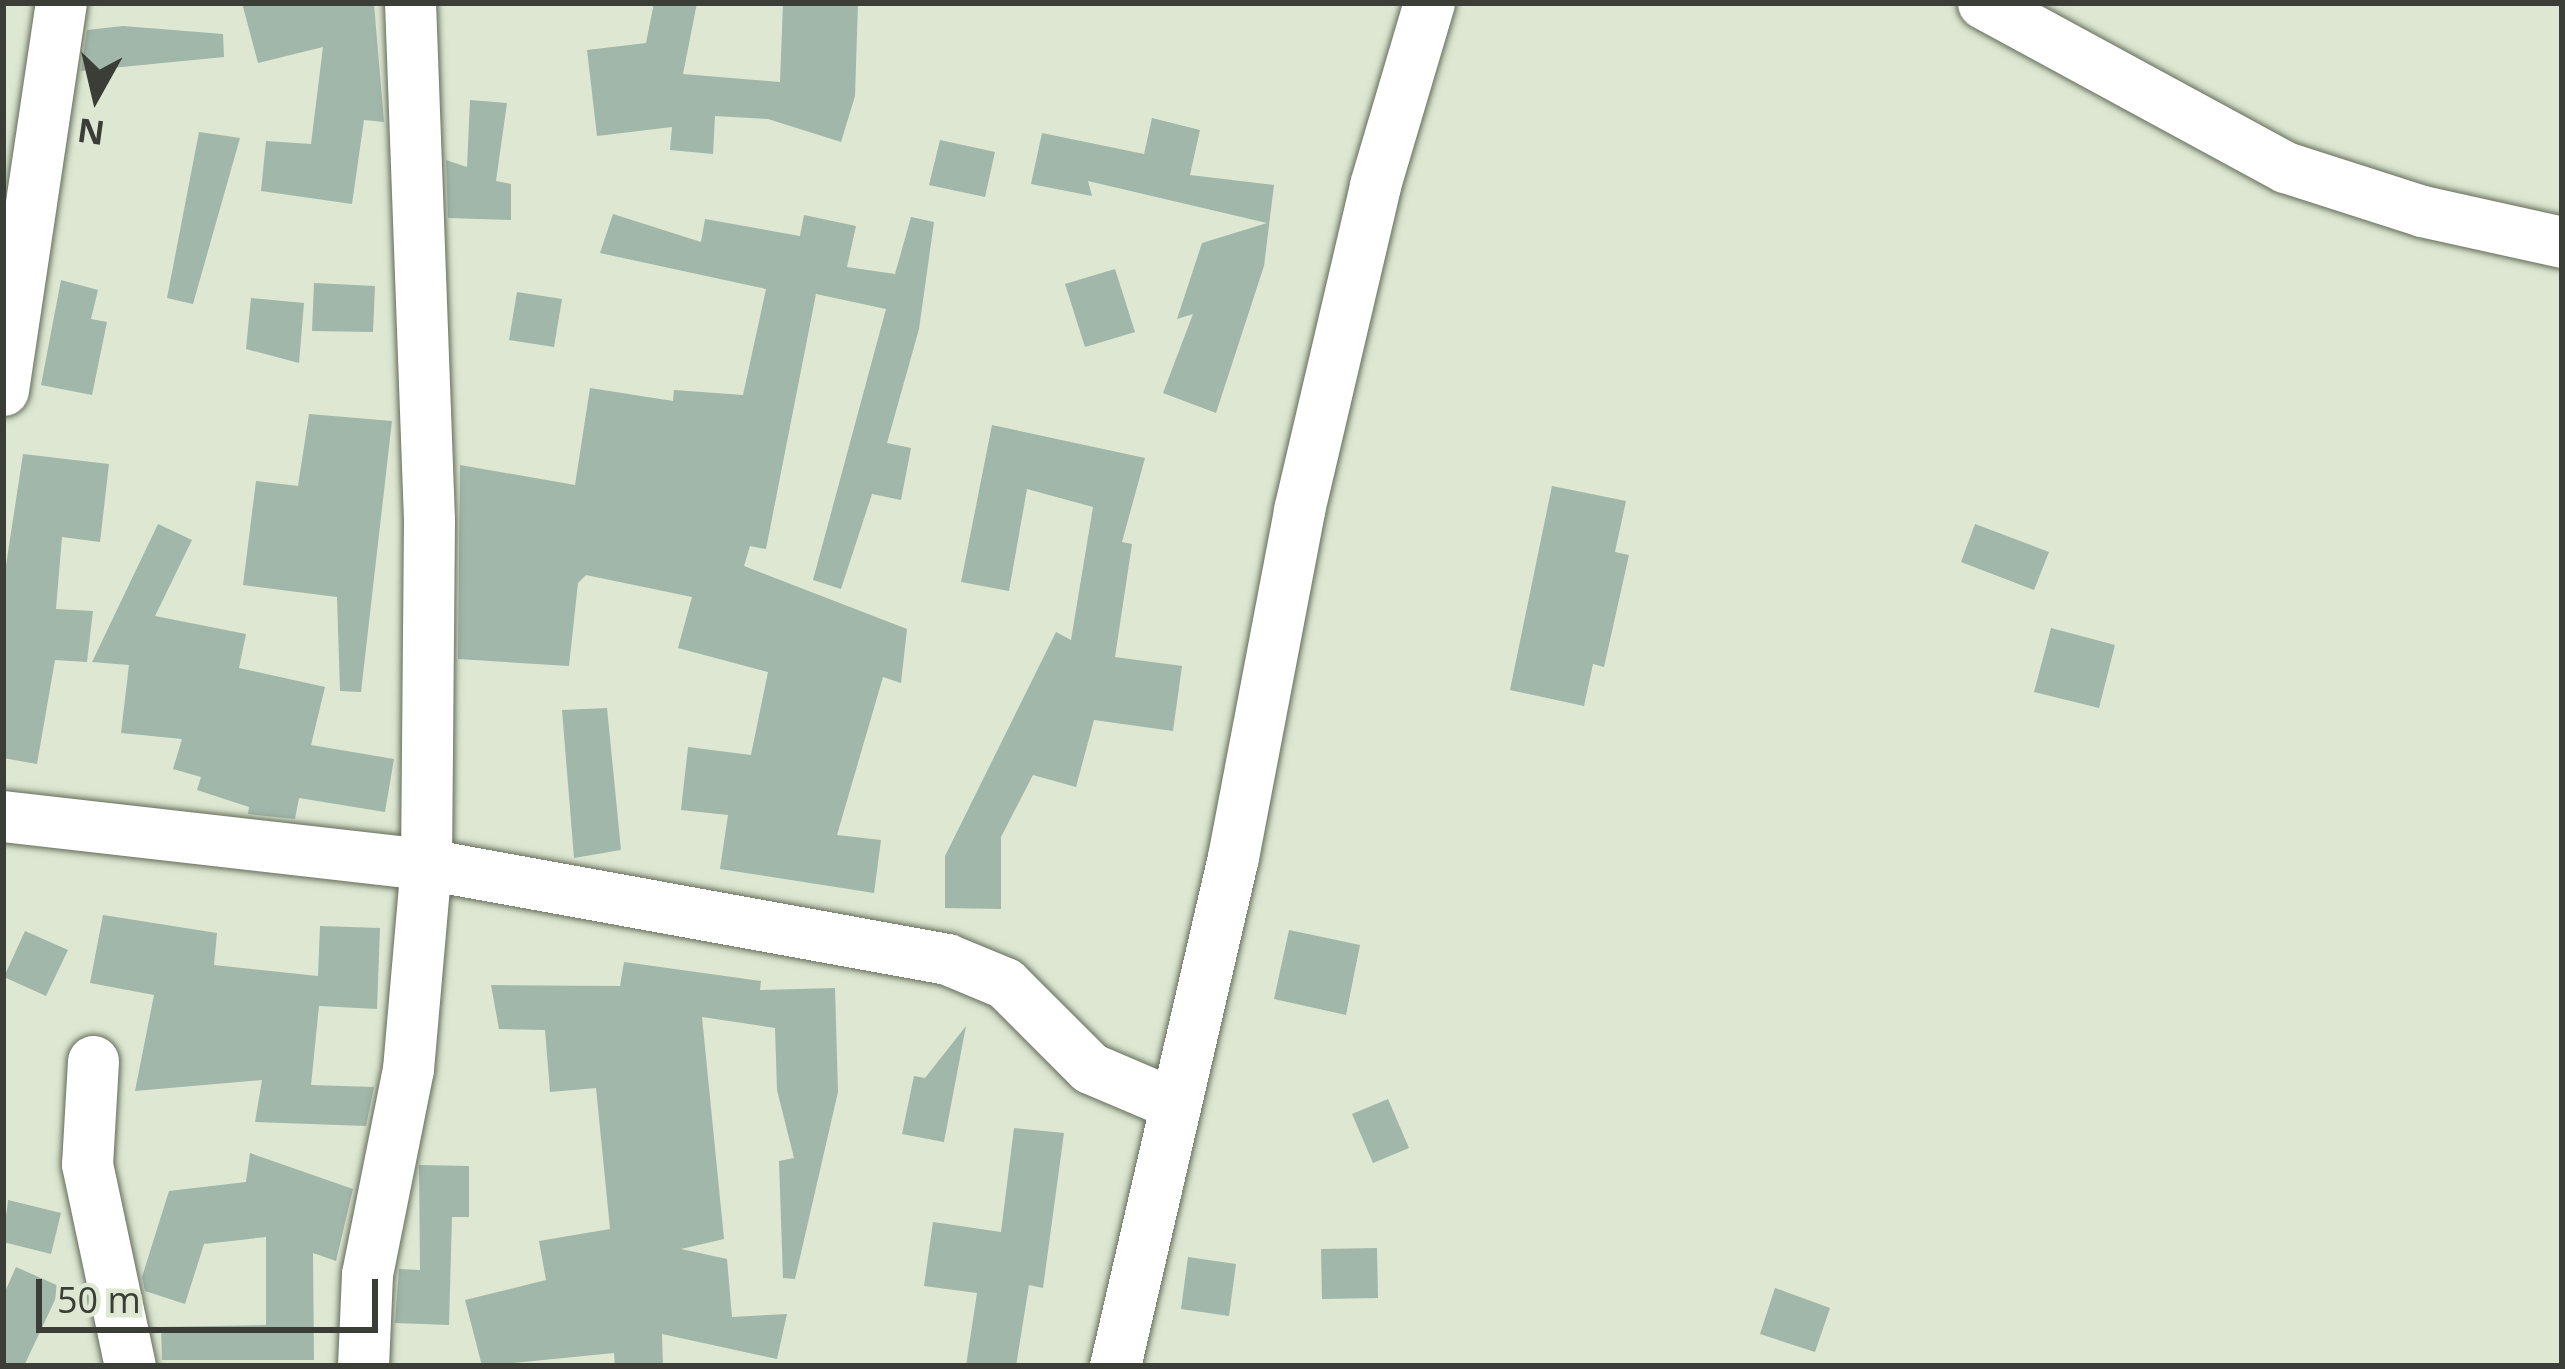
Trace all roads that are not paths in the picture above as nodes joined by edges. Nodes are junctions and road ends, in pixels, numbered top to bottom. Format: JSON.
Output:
{"nodes":[{"id":1,"x":61,"y":3,"type":"edge"},
{"id":2,"x":410,"y":3,"type":"edge"},
{"id":3,"x":1429,"y":3,"type":"edge"},
{"id":4,"x":1982,"y":3,"type":"edge"},
{"id":5,"x":2562,"y":242,"type":"edge"},
{"id":6,"x":3,"y":390,"type":"edge"},
{"id":7,"x":3,"y":816,"type":"edge"},
{"id":8,"x":426,"y":864,"type":"junction"},
{"id":9,"x":93,"y":1061,"type":"dead end"},
{"id":10,"x":1172,"y":1103,"type":"junction"},
{"id":11,"x":130,"y":1366,"type":"edge"},
{"id":12,"x":363,"y":1366,"type":"edge"},
{"id":13,"x":1114,"y":1366,"type":"edge"}],
"edges":[{"from":1,"to":6,"type":"street"},
{"from":2,"to":8,"type":"street"},
{"from":3,"to":10,"type":"street"},
{"from":4,"to":5,"type":"street"},
{"from":7,"to":8,"type":"street"},
{"from":8,"to":10,"type":"street"},
{"from":8,"to":12,"type":"street"},
{"from":9,"to":11,"type":"street"},
{"from":10,"to":13,"type":"street"}]}
